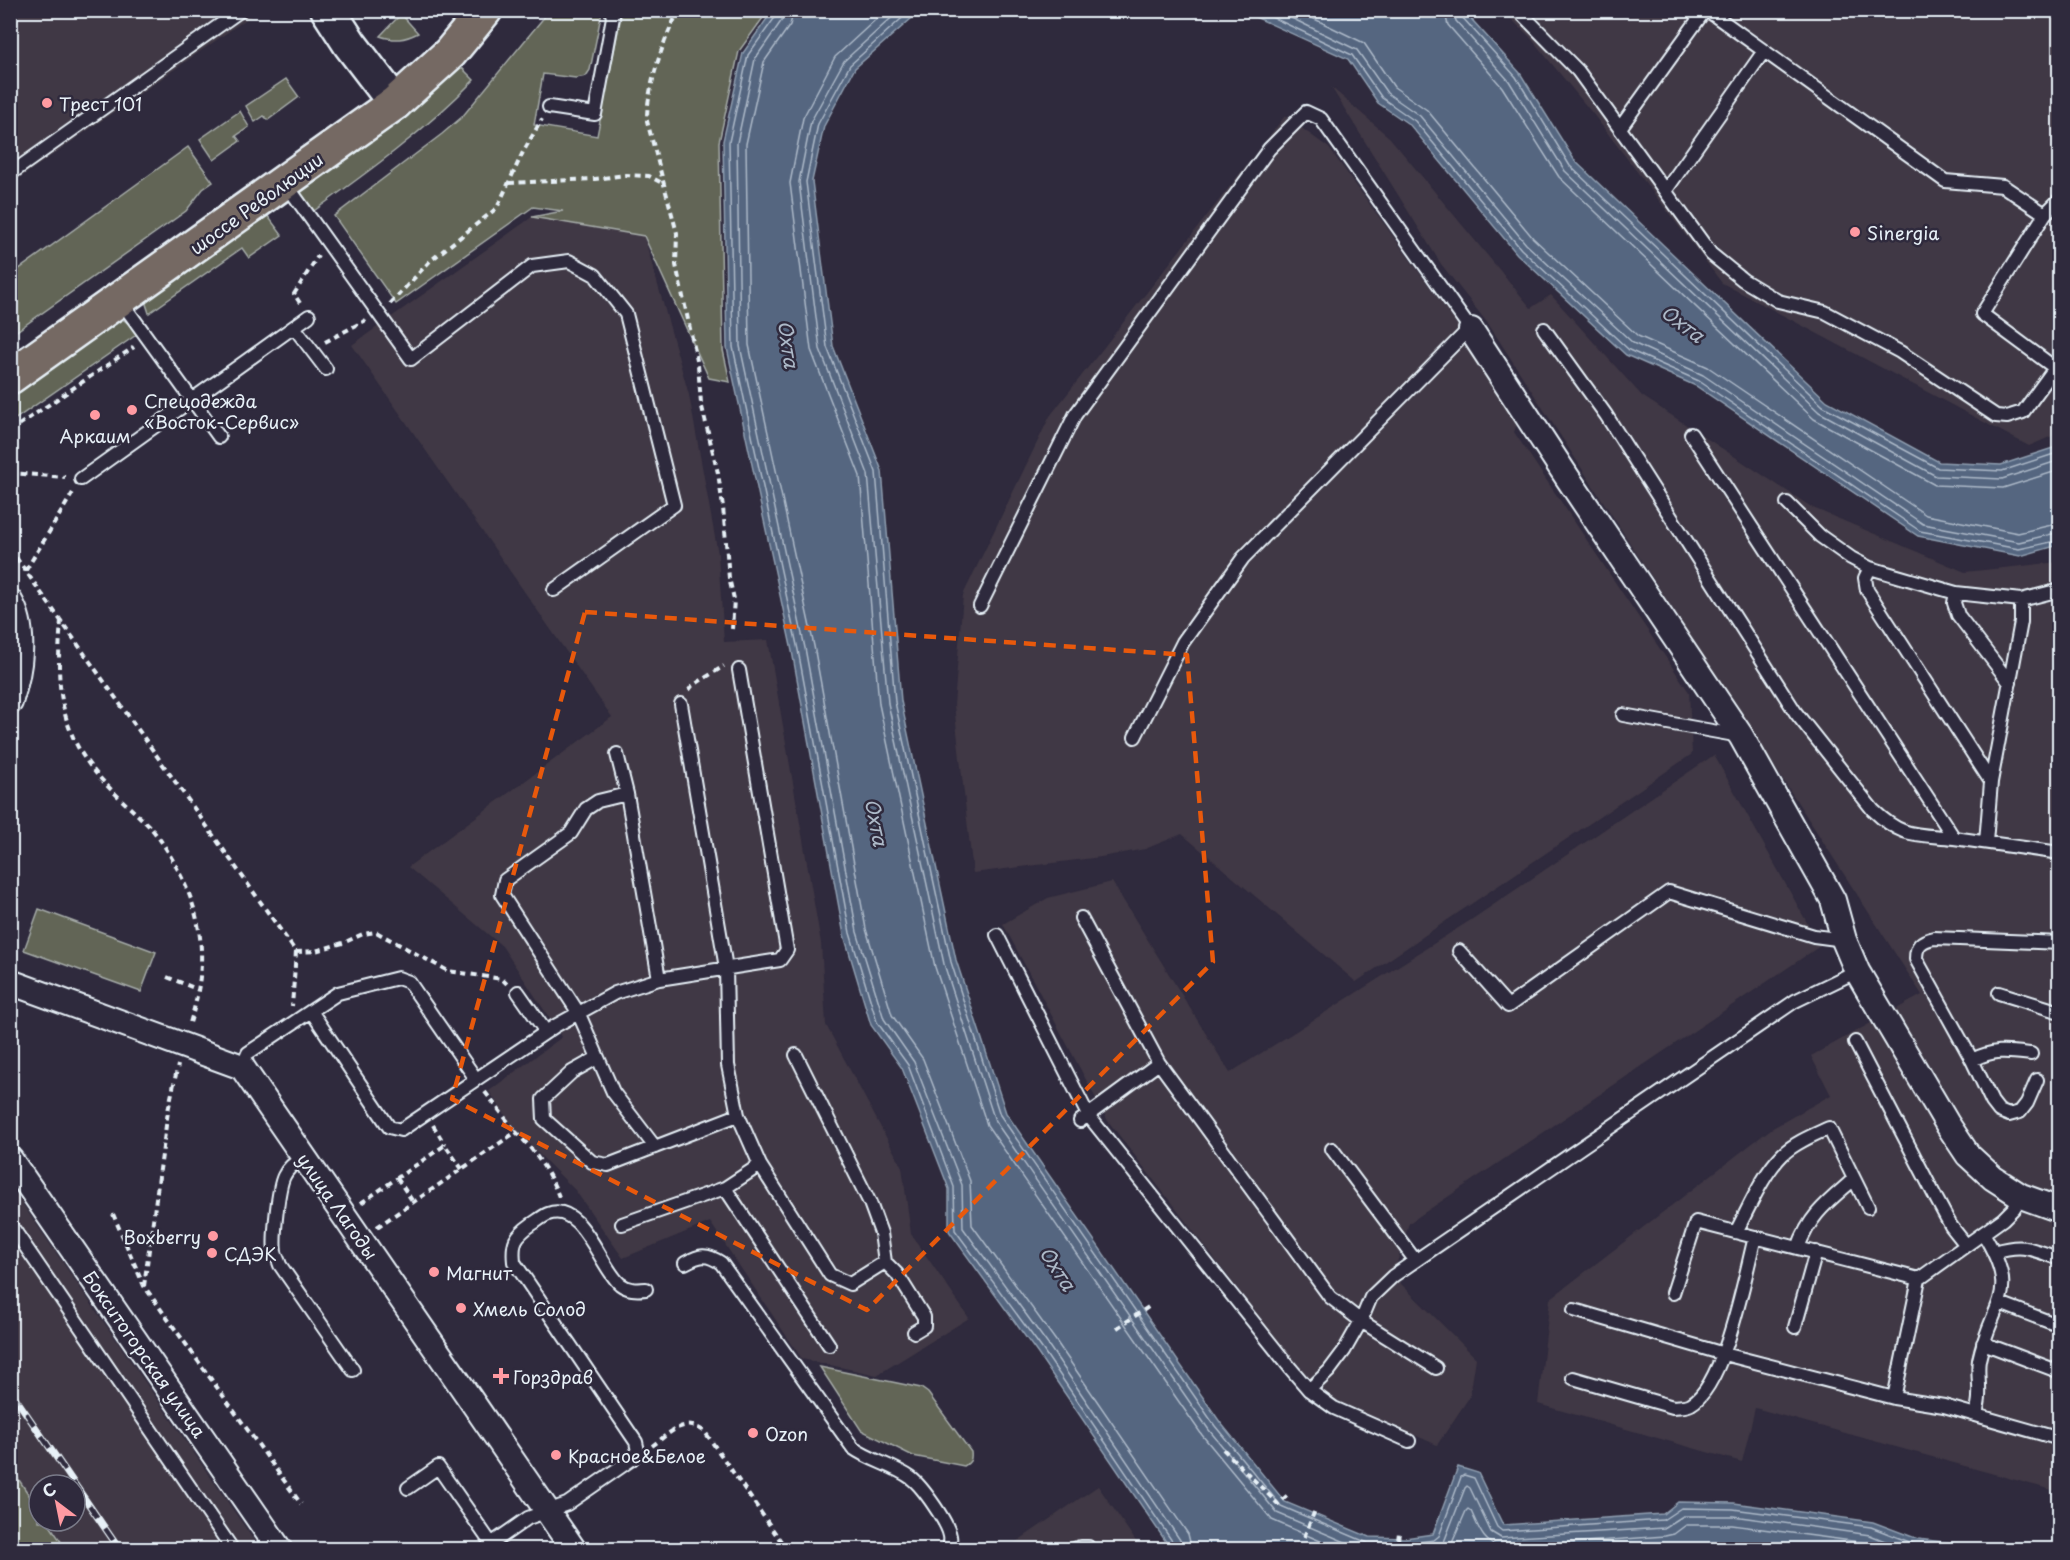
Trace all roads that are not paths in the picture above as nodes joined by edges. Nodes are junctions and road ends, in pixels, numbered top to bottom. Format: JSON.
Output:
{"nodes":[{"id":1,"x":241,"y":10,"type":"edge"},
{"id":2,"x":328,"y":10,"type":"edge"},
{"id":3,"x":458,"y":10,"type":"edge"},
{"id":4,"x":485,"y":10,"type":"edge"},
{"id":5,"x":611,"y":10,"type":"edge"},
{"id":6,"x":1518,"y":10,"type":"edge"},
{"id":7,"x":1706,"y":10,"type":"edge"},
{"id":8,"x":1764,"y":51,"type":"junction"},
{"id":9,"x":388,"y":96,"type":"junction"},
{"id":10,"x":549,"y":107,"type":"road end"},
{"id":11,"x":1620,"y":128,"type":"junction"},
{"id":12,"x":10,"y":174,"type":"edge"},
{"id":13,"x":285,"y":182,"type":"junction"},
{"id":14,"x":1666,"y":190,"type":"junction"},
{"id":15,"x":2060,"y":199,"type":"edge"},
{"id":16,"x":2045,"y":214,"type":"junction"},
{"id":17,"x":120,"y":300,"type":"junction"},
{"id":18,"x":309,"y":316,"type":"road end"},
{"id":19,"x":294,"y":327,"type":"junction"},
{"id":20,"x":1544,"y":329,"type":"dead end"},
{"id":21,"x":1472,"y":330,"type":"junction"},
{"id":22,"x":10,"y":350,"type":"edge"},
{"id":23,"x":326,"y":369,"type":"dead end"},
{"id":24,"x":10,"y":377,"type":"edge"},
{"id":25,"x":193,"y":399,"type":"junction"},
{"id":26,"x":1691,"y":434,"type":"dead end"},
{"id":27,"x":219,"y":437,"type":"dead end"},
{"id":28,"x":81,"y":479,"type":"road end"},
{"id":29,"x":1787,"y":503,"type":"dead end"},
{"id":30,"x":1870,"y":568,"type":"junction"},
{"id":31,"x":554,"y":590,"type":"dead end"},
{"id":32,"x":2060,"y":590,"type":"edge"},
{"id":33,"x":1956,"y":593,"type":"junction"},
{"id":34,"x":2021,"y":600,"type":"junction"},
{"id":35,"x":10,"y":601,"type":"edge"},
{"id":36,"x":980,"y":606,"type":"dead end"},
{"id":37,"x":739,"y":670,"type":"road end"},
{"id":38,"x":2010,"y":683,"type":"junction"},
{"id":39,"x":10,"y":702,"type":"edge"},
{"id":40,"x":681,"y":704,"type":"road end"},
{"id":41,"x":1623,"y":715,"type":"dead end"},
{"id":42,"x":1741,"y":736,"type":"junction"},
{"id":43,"x":1135,"y":737,"type":"dead end"},
{"id":44,"x":617,"y":754,"type":"dead end"},
{"id":45,"x":1991,"y":782,"type":"junction"},
{"id":46,"x":627,"y":794,"type":"junction"},
{"id":47,"x":1954,"y":838,"type":"junction"},
{"id":48,"x":1986,"y":842,"type":"junction"},
{"id":49,"x":2060,"y":853,"type":"edge"},
{"id":50,"x":1081,"y":918,"type":"dead end"},
{"id":51,"x":998,"y":934,"type":"dead end"},
{"id":52,"x":1844,"y":940,"type":"junction"},
{"id":53,"x":2060,"y":944,"type":"edge"},
{"id":54,"x":1459,"y":951,"type":"dead end"},
{"id":55,"x":726,"y":968,"type":"junction"},
{"id":56,"x":1857,"y":971,"type":"junction"},
{"id":57,"x":659,"y":979,"type":"junction"},
{"id":58,"x":10,"y":982,"type":"edge"},
{"id":59,"x":518,"y":992,"type":"road end"},
{"id":60,"x":1999,"y":993,"type":"dead end"},
{"id":61,"x":311,"y":1011,"type":"junction"},
{"id":62,"x":578,"y":1012,"type":"junction"},
{"id":63,"x":2060,"y":1012,"type":"edge"},
{"id":64,"x":546,"y":1032,"type":"junction"},
{"id":65,"x":1855,"y":1042,"type":"dead end"},
{"id":66,"x":2031,"y":1054,"type":"dead end"},
{"id":67,"x":796,"y":1055,"type":"dead end"},
{"id":68,"x":597,"y":1058,"type":"junction"},
{"id":69,"x":1972,"y":1060,"type":"junction"},
{"id":70,"x":1159,"y":1063,"type":"junction"},
{"id":71,"x":242,"y":1067,"type":"junction"},
{"id":72,"x":476,"y":1079,"type":"junction"},
{"id":73,"x":2037,"y":1080,"type":"dead end"},
{"id":74,"x":738,"y":1115,"type":"junction"},
{"id":75,"x":1084,"y":1118,"type":"junction"},
{"id":76,"x":655,"y":1147,"type":"junction"},
{"id":77,"x":1332,"y":1149,"type":"dead end"},
{"id":78,"x":304,"y":1156,"type":"junction"},
{"id":79,"x":10,"y":1160,"type":"edge"},
{"id":80,"x":760,"y":1165,"type":"junction"},
{"id":81,"x":1854,"y":1179,"type":"junction"},
{"id":82,"x":725,"y":1188,"type":"junction"},
{"id":83,"x":2021,"y":1196,"type":"junction"},
{"id":84,"x":1868,"y":1207,"type":"dead end"},
{"id":85,"x":2060,"y":1210,"type":"edge"},
{"id":86,"x":10,"y":1224,"type":"edge"},
{"id":87,"x":622,"y":1224,"type":"dead end"},
{"id":88,"x":1737,"y":1232,"type":"junction"},
{"id":89,"x":1983,"y":1233,"type":"junction"},
{"id":90,"x":1755,"y":1237,"type":"junction"},
{"id":91,"x":1966,"y":1245,"type":"junction"},
{"id":92,"x":1798,"y":1248,"type":"junction"},
{"id":93,"x":1816,"y":1252,"type":"junction"},
{"id":94,"x":1994,"y":1252,"type":"junction"},
{"id":95,"x":2060,"y":1259,"type":"edge"},
{"id":96,"x":1414,"y":1260,"type":"junction"},
{"id":97,"x":885,"y":1262,"type":"junction"},
{"id":98,"x":685,"y":1263,"type":"dead end"},
{"id":99,"x":1919,"y":1279,"type":"junction"},
{"id":100,"x":646,"y":1289,"type":"dead end"},
{"id":101,"x":1673,"y":1293,"type":"dead end"},
{"id":102,"x":2000,"y":1303,"type":"junction"},
{"id":103,"x":1575,"y":1310,"type":"dead end"},
{"id":104,"x":1361,"y":1321,"type":"junction"},
{"id":105,"x":2060,"y":1326,"type":"edge"},
{"id":106,"x":1795,"y":1327,"type":"dead end"},
{"id":107,"x":914,"y":1332,"type":"dead end"},
{"id":108,"x":1983,"y":1343,"type":"junction"},
{"id":109,"x":829,"y":1345,"type":"dead end"},
{"id":110,"x":1724,"y":1354,"type":"junction"},
{"id":111,"x":1436,"y":1368,"type":"dead end"},
{"id":112,"x":353,"y":1370,"type":"dead end"},
{"id":113,"x":2060,"y":1372,"type":"edge"},
{"id":114,"x":1573,"y":1378,"type":"dead end"},
{"id":115,"x":1309,"y":1390,"type":"junction"},
{"id":116,"x":1894,"y":1398,"type":"junction"},
{"id":117,"x":1976,"y":1415,"type":"junction"},
{"id":118,"x":2060,"y":1439,"type":"edge"},
{"id":119,"x":1409,"y":1441,"type":"dead end"},
{"id":120,"x":408,"y":1488,"type":"dead end"},
{"id":121,"x":548,"y":1511,"type":"junction"},
{"id":122,"x":494,"y":1546,"type":"edge"},
{"id":123,"x":233,"y":1550,"type":"edge"},
{"id":124,"x":280,"y":1550,"type":"edge"},
{"id":125,"x":574,"y":1550,"type":"edge"},
{"id":126,"x":948,"y":1550,"type":"edge"},
{"id":127,"x":1072,"y":1550,"type":"edge"},
{"id":128,"x":1089,"y":1550,"type":"edge"}],
"edges":[{"from":1,"to":12,"type":"lane"},
{"from":2,"to":9,"type":"street"},
{"from":3,"to":9,"type":"main road","name":"шоссе Революции"},
{"from":4,"to":9,"type":"main road","name":"шоссе Революции"},
{"from":5,"to":10,"type":"lane"},
{"from":6,"to":11,"type":"lane"},
{"from":7,"to":8,"type":"lane"},
{"from":7,"to":11,"type":"lane"},
{"from":8,"to":14,"type":"lane"},
{"from":8,"to":16,"type":"lane"},
{"from":9,"to":13,"type":"main road","name":"шоссе Революции"},
{"from":9,"to":22,"type":"main road","name":"шоссе Революции"},
{"from":11,"to":14,"type":"lane"},
{"from":13,"to":17,"type":"main road","name":"шоссе Революции"},
{"from":13,"to":31,"type":"lane"},
{"from":14,"to":16,"type":"lane"},
{"from":15,"to":16,"type":"lane"},
{"from":17,"to":24,"type":"main road","name":"шоссе Революции"},
{"from":17,"to":25,"type":"lane"},
{"from":18,"to":19,"type":"lane"},
{"from":19,"to":23,"type":"lane"},
{"from":19,"to":25,"type":"lane"},
{"from":20,"to":47,"type":"lane"},
{"from":21,"to":36,"type":"lane"},
{"from":21,"to":42,"type":"street"},
{"from":21,"to":43,"type":"lane"},
{"from":25,"to":27,"type":"lane"},
{"from":25,"to":28,"type":"lane"},
{"from":26,"to":47,"type":"lane"},
{"from":29,"to":30,"type":"lane"},
{"from":30,"to":33,"type":"lane"},
{"from":30,"to":45,"type":"lane"},
{"from":32,"to":34,"type":"lane"},
{"from":33,"to":34,"type":"lane"},
{"from":33,"to":38,"type":"lane"},
{"from":34,"to":38,"type":"lane"},
{"from":35,"to":39,"type":"street"},
{"from":37,"to":55,"type":"lane"},
{"from":38,"to":45,"type":"lane"},
{"from":40,"to":55,"type":"lane"},
{"from":41,"to":42,"type":"lane"},
{"from":42,"to":52,"type":"street"},
{"from":44,"to":46,"type":"lane"},
{"from":45,"to":48,"type":"lane"},
{"from":46,"to":57,"type":"lane"},
{"from":46,"to":62,"type":"lane"},
{"from":47,"to":48,"type":"lane"},
{"from":48,"to":49,"type":"lane"},
{"from":50,"to":70,"type":"lane"},
{"from":51,"to":75,"type":"lane"},
{"from":52,"to":54,"type":"lane"},
{"from":52,"to":56,"type":"street"},
{"from":53,"to":69,"type":"lane"},
{"from":55,"to":57,"type":"lane"},
{"from":55,"to":74,"type":"lane"},
{"from":56,"to":83,"type":"street"},
{"from":56,"to":96,"type":"lane"},
{"from":57,"to":62,"type":"lane"},
{"from":58,"to":71,"type":"street"},
{"from":59,"to":64,"type":"lane"},
{"from":60,"to":63,"type":"lane"},
{"from":61,"to":71,"type":"lane"},
{"from":61,"to":72,"type":"lane"},
{"from":61,"to":72,"type":"lane"},
{"from":62,"to":64,"type":"lane"},
{"from":62,"to":68,"type":"lane"},
{"from":64,"to":72,"type":"lane"},
{"from":65,"to":91,"type":"lane"},
{"from":66,"to":69,"type":"lane"},
{"from":67,"to":97,"type":"lane"},
{"from":68,"to":76,"type":"lane"},
{"from":68,"to":76,"type":"lane"},
{"from":69,"to":73,"type":"lane"},
{"from":70,"to":75,"type":"lane"},
{"from":70,"to":104,"type":"lane"},
{"from":71,"to":78,"type":"street","name":"улица Лагоды"},
{"from":74,"to":76,"type":"lane"},
{"from":74,"to":80,"type":"lane"},
{"from":75,"to":115,"type":"lane"},
{"from":77,"to":96,"type":"lane"},
{"from":78,"to":112,"type":"lane"},
{"from":78,"to":121,"type":"street","name":"улица Лагоды"},
{"from":79,"to":124,"type":"street","name":"Бокситогорская улица"},
{"from":80,"to":82,"type":"lane"},
{"from":80,"to":97,"type":"lane"},
{"from":81,"to":84,"type":"lane"},
{"from":81,"to":88,"type":"lane"},
{"from":81,"to":92,"type":"lane"},
{"from":82,"to":87,"type":"lane"},
{"from":82,"to":109,"type":"lane"},
{"from":83,"to":85,"type":"street"},
{"from":83,"to":89,"type":"lane"},
{"from":86,"to":123,"type":"lane"},
{"from":88,"to":90,"type":"lane"},
{"from":88,"to":101,"type":"lane"},
{"from":89,"to":91,"type":"lane"},
{"from":89,"to":94,"type":"lane"},
{"from":90,"to":92,"type":"lane"},
{"from":90,"to":110,"type":"lane"},
{"from":91,"to":99,"type":"lane"},
{"from":92,"to":93,"type":"lane"},
{"from":93,"to":99,"type":"lane"},
{"from":93,"to":106,"type":"lane"},
{"from":94,"to":95,"type":"lane"},
{"from":94,"to":102,"type":"lane"},
{"from":96,"to":104,"type":"lane"},
{"from":97,"to":107,"type":"lane"},
{"from":98,"to":126,"type":"lane"},
{"from":99,"to":116,"type":"lane"},
{"from":100,"to":121,"type":"lane"},
{"from":102,"to":105,"type":"lane"},
{"from":102,"to":108,"type":"lane"},
{"from":103,"to":110,"type":"lane"},
{"from":104,"to":111,"type":"lane"},
{"from":104,"to":115,"type":"lane"},
{"from":108,"to":113,"type":"lane"},
{"from":108,"to":117,"type":"lane"},
{"from":110,"to":114,"type":"lane"},
{"from":110,"to":116,"type":"lane"},
{"from":115,"to":119,"type":"lane"},
{"from":116,"to":117,"type":"lane"},
{"from":117,"to":118,"type":"lane"},
{"from":120,"to":122,"type":"lane"},
{"from":121,"to":122,"type":"lane"},
{"from":121,"to":125,"type":"street","name":"улица Лагоды"},
{"from":127,"to":128,"type":"lane"}]}
